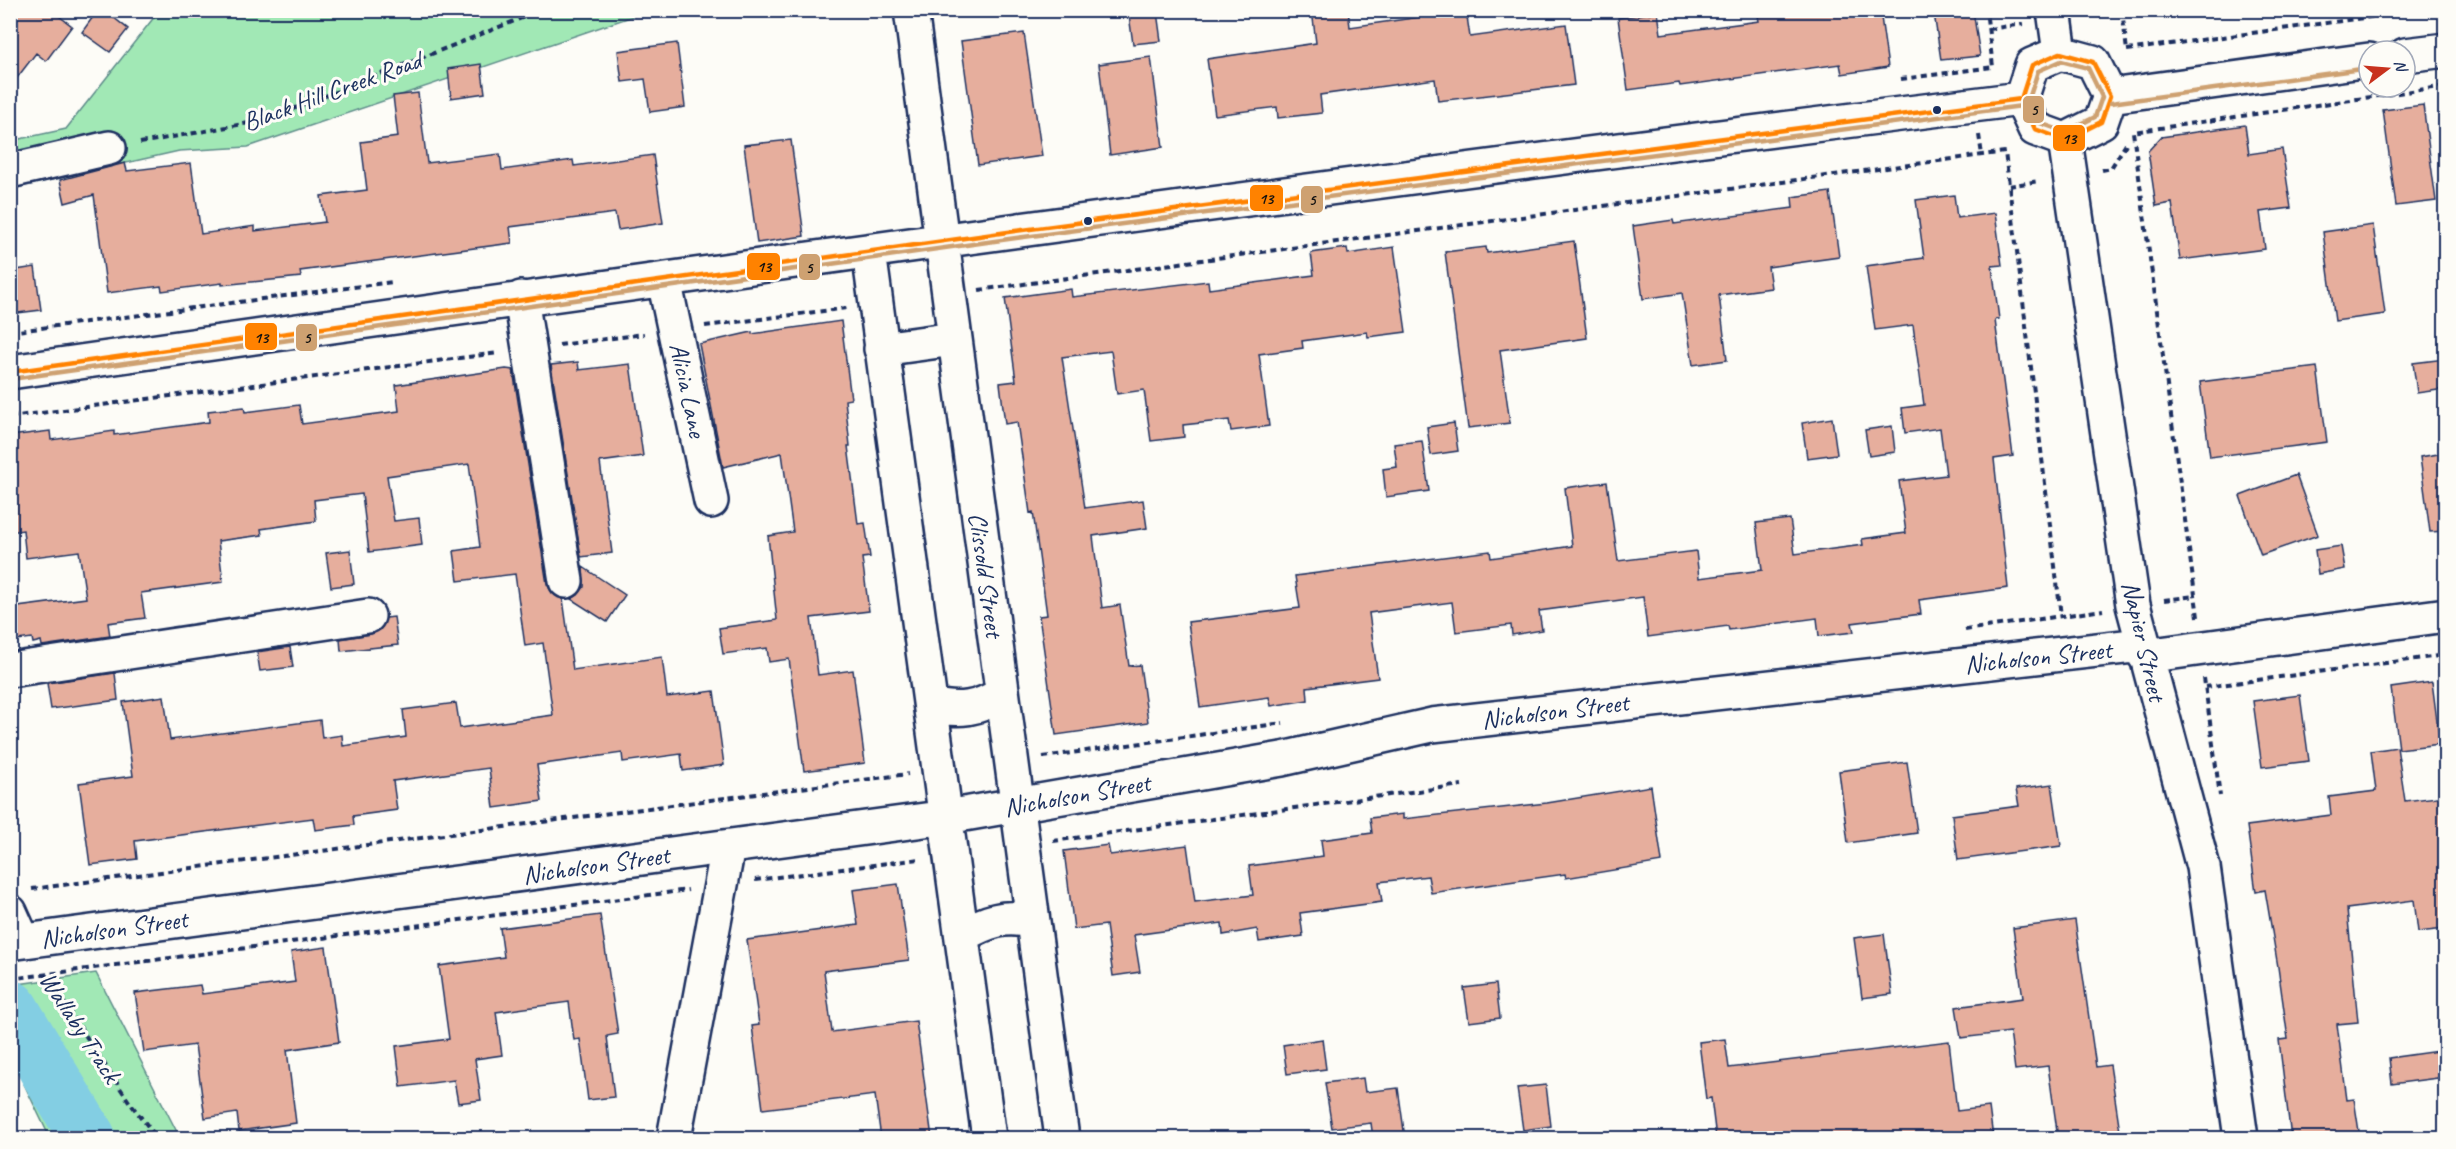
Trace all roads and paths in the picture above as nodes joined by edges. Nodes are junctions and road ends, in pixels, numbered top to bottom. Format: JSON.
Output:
{"nodes":[{"id":1,"x":542,"y":10,"type":"edge"},
{"id":2,"x":911,"y":10,"type":"edge"},
{"id":3,"x":1986,"y":10,"type":"edge"},
{"id":4,"x":2054,"y":10,"type":"edge"},
{"id":5,"x":2121,"y":10,"type":"edge"},
{"id":6,"x":2422,"y":10,"type":"edge"},
{"id":7,"x":2445,"y":50,"type":"edge"},
{"id":8,"x":2060,"y":53,"type":"junction"},
{"id":9,"x":2417,"y":54,"type":"edge"},
{"id":10,"x":2357,"y":62,"type":"edge"},
{"id":11,"x":1993,"y":67,"type":"dead end"},
{"id":12,"x":2445,"y":86,"type":"edge"},
{"id":13,"x":2110,"y":96,"type":"junction"},
{"id":14,"x":2021,"y":99,"type":"junction"},
{"id":15,"x":2065,"y":141,"type":"junction"},
{"id":16,"x":109,"y":148,"type":"joint"},
{"id":17,"x":10,"y":171,"type":"edge"},
{"id":18,"x":942,"y":241,"type":"junction"},
{"id":19,"x":868,"y":252,"type":"junction"},
{"id":20,"x":664,"y":280,"type":"junction"},
{"id":21,"x":403,"y":281,"type":"dead end"},
{"id":22,"x":949,"y":294,"type":"junction"},
{"id":23,"x":521,"y":298,"type":"junction"},
{"id":24,"x":876,"y":304,"type":"junction"},
{"id":25,"x":675,"y":330,"type":"junction"},
{"id":26,"x":10,"y":332,"type":"edge"},
{"id":27,"x":954,"y":339,"type":"junction"},
{"id":28,"x":529,"y":349,"type":"junction"},
{"id":29,"x":881,"y":349,"type":"junction"},
{"id":30,"x":10,"y":372,"type":"edge"},
{"id":31,"x":10,"y":417,"type":"edge"},
{"id":32,"x":711,"y":501,"type":"dead end"},
{"id":33,"x":566,"y":581,"type":"dead end"},
{"id":34,"x":2445,"y":615,"type":"edge"},
{"id":35,"x":368,"y":616,"type":"dead end"},
{"id":36,"x":2061,"y":616,"type":"dead end"},
{"id":37,"x":2201,"y":648,"type":"junction"},
{"id":38,"x":2144,"y":650,"type":"junction"},
{"id":39,"x":2445,"y":655,"type":"edge"},
{"id":40,"x":10,"y":670,"type":"edge"},
{"id":41,"x":1002,"y":694,"type":"junction"},
{"id":42,"x":932,"y":705,"type":"junction"},
{"id":43,"x":940,"y":770,"type":"junction"},
{"id":44,"x":1462,"y":785,"type":"dead end"},
{"id":45,"x":1017,"y":805,"type":"junction"},
{"id":46,"x":947,"y":817,"type":"junction"},
{"id":47,"x":1023,"y":846,"type":"junction"},
{"id":48,"x":728,"y":847,"type":"junction"},
{"id":49,"x":952,"y":855,"type":"junction"},
{"id":50,"x":721,"y":884,"type":"junction"},
{"id":51,"x":16,"y":922,"type":"edge"},
{"id":52,"x":1032,"y":922,"type":"junction"},
{"id":53,"x":962,"y":935,"type":"junction"},
{"id":54,"x":46,"y":975,"type":"junction"},
{"id":55,"x":10,"y":980,"type":"edge"},
{"id":56,"x":157,"y":1138,"type":"edge"},
{"id":57,"x":674,"y":1138,"type":"edge"},
{"id":58,"x":989,"y":1138,"type":"edge"},
{"id":59,"x":1062,"y":1138,"type":"edge"},
{"id":60,"x":2241,"y":1138,"type":"edge"}],
"edges":[{"from":1,"to":16,"type":"path","name":"Black Hill Creek Road"},
{"from":2,"to":18,"type":"street","name":"Clissold Street"},
{"from":3,"to":11,"type":"path"},
{"from":4,"to":8,"type":"street"},
{"from":5,"to":6,"type":"path"},
{"from":7,"to":9,"type":"street"},
{"from":8,"to":13,"type":"street"},
{"from":8,"to":14,"type":"street"},
{"from":10,"to":13,"type":"street"},
{"from":12,"to":37,"type":"path"},
{"from":13,"to":15,"type":"street"},
{"from":14,"to":15,"type":"street"},
{"from":14,"to":18,"type":"street"},
{"from":15,"to":38,"type":"street","name":"Napier Street"},
{"from":16,"to":17,"type":"street"},
{"from":18,"to":19,"type":"street"},
{"from":18,"to":22,"type":"street","name":"Clissold Street"},
{"from":19,"to":20,"type":"street"},
{"from":19,"to":24,"type":"street"},
{"from":20,"to":23,"type":"street"},
{"from":20,"to":25,"type":"street","name":"Alicia Lane"},
{"from":21,"to":26,"type":"path"},
{"from":22,"to":27,"type":"street","name":"Clissold Street"},
{"from":22,"to":36,"type":"path"},
{"from":23,"to":28,"type":"street"},
{"from":23,"to":30,"type":"street"},
{"from":24,"to":25,"type":"path"},
{"from":24,"to":29,"type":"street"},
{"from":25,"to":28,"type":"path"},
{"from":25,"to":32,"type":"street","name":"Alicia Lane"},
{"from":27,"to":29,"type":"street"},
{"from":27,"to":41,"type":"street","name":"Clissold Street"},
{"from":28,"to":31,"type":"path"},
{"from":28,"to":33,"type":"street"},
{"from":29,"to":42,"type":"street"},
{"from":34,"to":37,"type":"street","name":"Nicholson Street"},
{"from":35,"to":40,"type":"street"},
{"from":37,"to":38,"type":"street","name":"Nicholson Street"},
{"from":37,"to":39,"type":"path"},
{"from":38,"to":45,"type":"street","name":"Nicholson Street"},
{"from":38,"to":60,"type":"street","name":"Napier Street"},
{"from":41,"to":42,"type":"street"},
{"from":41,"to":45,"type":"street","name":"Clissold Street"},
{"from":42,"to":43,"type":"street"},
{"from":43,"to":46,"type":"street"},
{"from":43,"to":51,"type":"path"},
{"from":44,"to":47,"type":"path"},
{"from":45,"to":46,"type":"street","name":"Nicholson Street"},
{"from":45,"to":47,"type":"street","name":"Clissold Street"},
{"from":46,"to":48,"type":"street","name":"Nicholson Street"},
{"from":46,"to":49,"type":"street"},
{"from":47,"to":52,"type":"street","name":"Clissold Street"},
{"from":48,"to":50,"type":"street"},
{"from":48,"to":51,"type":"street","name":"Nicholson Street"},
{"from":49,"to":50,"type":"path"},
{"from":49,"to":53,"type":"street"},
{"from":50,"to":54,"type":"path"},
{"from":50,"to":57,"type":"street"},
{"from":51,"to":54,"type":"path","name":"Wallaby Track"},
{"from":52,"to":53,"type":"street"},
{"from":52,"to":59,"type":"street","name":"Clissold Street"},
{"from":53,"to":58,"type":"street"},
{"from":54,"to":55,"type":"path"},
{"from":54,"to":56,"type":"path","name":"Wallaby Track"}]}
